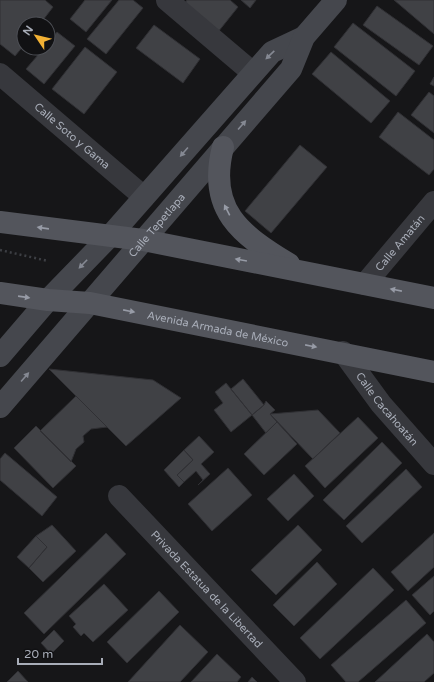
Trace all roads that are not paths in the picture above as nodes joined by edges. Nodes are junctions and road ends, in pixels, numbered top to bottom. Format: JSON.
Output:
{"nodes":[{"id":1,"x":167,"y":0,"type":"edge"},
{"id":2,"x":336,"y":0,"type":"edge"},
{"id":3,"x":304,"y":37,"type":"junction"},
{"id":4,"x":253,"y":73,"type":"junction"},
{"id":5,"x":0,"y":74,"type":"edge"},
{"id":6,"x":223,"y":147,"type":"junction"},
{"id":7,"x":144,"y":197,"type":"junction"},
{"id":8,"x":434,"y":202,"type":"edge"},
{"id":9,"x":0,"y":222,"type":"edge"},
{"id":10,"x":110,"y":236,"type":"junction"},
{"id":11,"x":144,"y":240,"type":"junction"},
{"id":12,"x":298,"y":270,"type":"junction"},
{"id":13,"x":365,"y":284,"type":"junction"},
{"id":14,"x":0,"y":293,"type":"edge"},
{"id":15,"x":434,"y":298,"type":"edge"},
{"id":16,"x":48,"y":300,"type":"junction"},
{"id":17,"x":90,"y":303,"type":"junction"},
{"id":18,"x":343,"y":352,"type":"junction"},
{"id":19,"x":0,"y":356,"type":"edge"},
{"id":20,"x":434,"y":372,"type":"edge"},
{"id":21,"x":0,"y":407,"type":"edge"},
{"id":22,"x":434,"y":464,"type":"edge"},
{"id":23,"x":119,"y":496,"type":"dead end"},
{"id":24,"x":295,"y":682,"type":"edge"}],
"edges":[{"from":1,"to":4,"type":"street"},
{"from":2,"to":3,"type":"street","name":"Calle Tepetlapa"},
{"from":3,"to":4,"type":"street","name":"Calle Tepetlapa","one_way":true},
{"from":6,"to":3,"type":"street","name":"Calle Tepetlapa","one_way":true},
{"from":4,"to":7,"type":"street","name":"Calle Tepetlapa","one_way":true},
{"from":5,"to":7,"type":"street","name":"Calle Soto y Gama"},
{"from":6,"to":11,"type":"street","name":"Calle Tepetlapa"},
{"from":12,"to":6,"type":"main road","one_way":true},
{"from":7,"to":10,"type":"street","name":"Calle Tepetlapa"},
{"from":8,"to":13,"type":"street","name":"Calle Amatán"},
{"from":10,"to":9,"type":"main road","one_way":true},
{"from":10,"to":11,"type":"main road"},
{"from":10,"to":16,"type":"street","name":"Calle Tepetlapa","one_way":true},
{"from":12,"to":11,"type":"main road","one_way":true},
{"from":11,"to":17,"type":"street","name":"Calle Tepetlapa"},
{"from":12,"to":13,"type":"main road"},
{"from":15,"to":13,"type":"main road","one_way":true},
{"from":14,"to":16,"type":"main road","name":"Avenida Armada de México","one_way":true},
{"from":16,"to":17,"type":"main road","name":"Avenida Armada de México"},
{"from":16,"to":19,"type":"street","name":"Calle Tepetlapa"},
{"from":17,"to":18,"type":"main road","name":"Avenida Armada de México","one_way":true},
{"from":21,"to":17,"type":"street","name":"Calle Tepetlapa","one_way":true},
{"from":18,"to":20,"type":"main road","name":"Avenida Armada de México"},
{"from":18,"to":22,"type":"street","name":"Calle Cacahoatán"},
{"from":23,"to":24,"type":"street","name":"Privada Estatua de la Libertad"}]}
